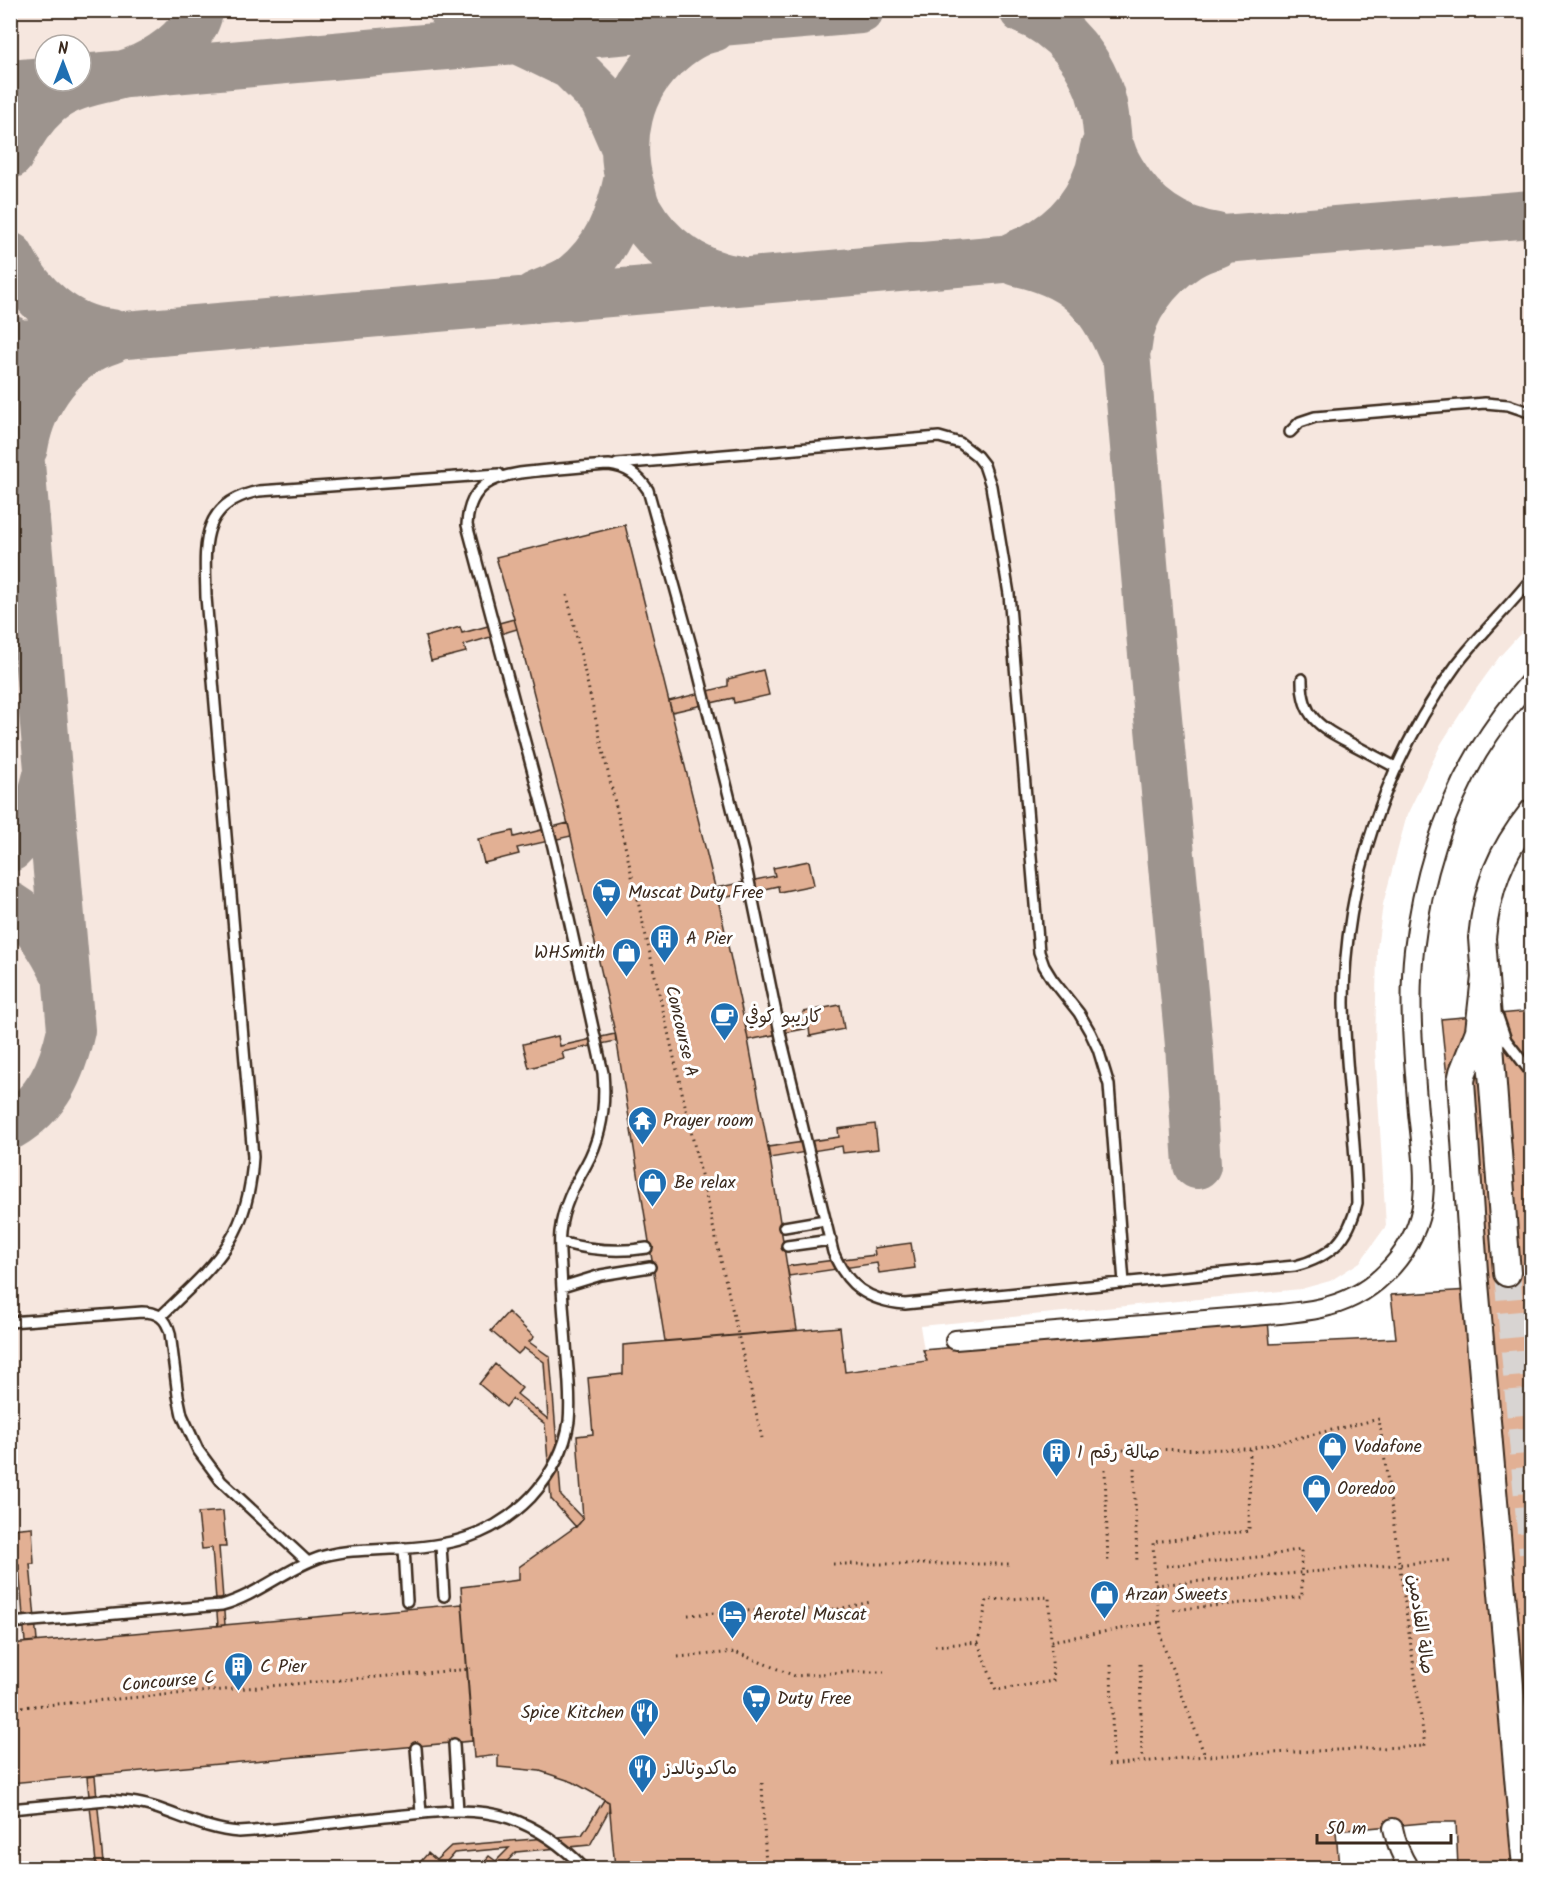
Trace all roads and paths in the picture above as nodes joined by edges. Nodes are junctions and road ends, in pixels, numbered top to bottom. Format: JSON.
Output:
{"nodes":[{"id":1,"x":1532,"y":413,"type":"edge"},
{"id":2,"x":1290,"y":432,"type":"dead end"},
{"id":3,"x":609,"y":465,"type":"junction"},
{"id":4,"x":511,"y":474,"type":"junction"},
{"id":5,"x":1532,"y":578,"type":"edge"},
{"id":6,"x":567,"y":595,"type":"dead end"},
{"id":7,"x":1302,"y":679,"type":"dead end"},
{"id":8,"x":1532,"y":679,"type":"edge"},
{"id":9,"x":1397,"y":768,"type":"junction"},
{"id":10,"x":1532,"y":813,"type":"edge"},
{"id":11,"x":1485,"y":977,"type":"junction"},
{"id":12,"x":1532,"y":1074,"type":"edge"},
{"id":13,"x":825,"y":1220,"type":"junction"},
{"id":14,"x":784,"y":1227,"type":"dead end"},
{"id":15,"x":831,"y":1240,"type":"junction"},
{"id":16,"x":560,"y":1242,"type":"junction"},
{"id":17,"x":787,"y":1246,"type":"dead end"},
{"id":18,"x":647,"y":1248,"type":"dead end"},
{"id":19,"x":650,"y":1267,"type":"dead end"},
{"id":20,"x":1507,"y":1273,"type":"tunnel mouth"},
{"id":21,"x":1124,"y":1283,"type":"junction"},
{"id":22,"x":562,"y":1287,"type":"junction"},
{"id":23,"x":161,"y":1316,"type":"junction"},
{"id":24,"x":10,"y":1322,"type":"edge"},
{"id":25,"x":955,"y":1340,"type":"dead end"},
{"id":26,"x":762,"y":1438,"type":"dead end"},
{"id":27,"x":1250,"y":1449,"type":"junction"},
{"id":28,"x":1109,"y":1450,"type":"dead end"},
{"id":29,"x":1134,"y":1468,"type":"dead end"},
{"id":30,"x":1105,"y":1469,"type":"dead end"},
{"id":31,"x":441,"y":1545,"type":"junction"},
{"id":32,"x":404,"y":1548,"type":"junction"},
{"id":33,"x":1452,"y":1560,"type":"dead end"},
{"id":34,"x":308,"y":1562,"type":"junction"},
{"id":35,"x":833,"y":1564,"type":"dead end"},
{"id":36,"x":1013,"y":1564,"type":"dead end"},
{"id":37,"x":1108,"y":1564,"type":"dead end"},
{"id":38,"x":1137,"y":1564,"type":"dead end"},
{"id":39,"x":1399,"y":1565,"type":"junction"},
{"id":40,"x":1166,"y":1566,"type":"dead end"},
{"id":41,"x":1302,"y":1572,"type":"junction"},
{"id":42,"x":1156,"y":1585,"type":"junction"},
{"id":43,"x":444,"y":1596,"type":"dead end"},
{"id":44,"x":407,"y":1601,"type":"dead end"},
{"id":45,"x":871,"y":1602,"type":"dead end"},
{"id":46,"x":1172,"y":1610,"type":"dead end"},
{"id":47,"x":688,"y":1615,"type":"dead end"},
{"id":48,"x":1160,"y":1622,"type":"junction"},
{"id":49,"x":10,"y":1623,"type":"edge"},
{"id":50,"x":1051,"y":1641,"type":"junction"},
{"id":51,"x":978,"y":1642,"type":"junction"},
{"id":52,"x":935,"y":1646,"type":"dead end"},
{"id":53,"x":678,"y":1657,"type":"dead end"},
{"id":54,"x":1140,"y":1664,"type":"dead end"},
{"id":55,"x":1111,"y":1665,"type":"dead end"},
{"id":56,"x":471,"y":1669,"type":"dead end"},
{"id":57,"x":884,"y":1672,"type":"dead end"},
{"id":58,"x":10,"y":1708,"type":"edge"},
{"id":59,"x":454,"y":1744,"type":"dead end"},
{"id":60,"x":416,"y":1748,"type":"dead end"},
{"id":61,"x":1205,"y":1756,"type":"junction"},
{"id":62,"x":1142,"y":1759,"type":"dead end"},
{"id":63,"x":1113,"y":1760,"type":"dead end"},
{"id":64,"x":1108,"y":1765,"type":"dead end"},
{"id":65,"x":762,"y":1783,"type":"dead end"},
{"id":66,"x":10,"y":1809,"type":"edge"},
{"id":67,"x":458,"y":1811,"type":"junction"},
{"id":68,"x":421,"y":1813,"type":"junction"},
{"id":69,"x":1393,"y":1828,"type":"dead end"},
{"id":70,"x":584,"y":1869,"type":"edge"},
{"id":71,"x":766,"y":1869,"type":"edge"},
{"id":72,"x":1409,"y":1869,"type":"edge"},
{"id":73,"x":1526,"y":1869,"type":"edge"}],
"edges":[{"from":1,"to":2,"type":"lane"},
{"from":3,"to":4,"type":"lane"},
{"from":3,"to":13,"type":"lane"},
{"from":3,"to":21,"type":"lane"},
{"from":4,"to":16,"type":"lane"},
{"from":4,"to":23,"type":"lane"},
{"from":5,"to":9,"type":"lane"},
{"from":6,"to":26,"type":"path","name":"Concourse A"},
{"from":7,"to":9,"type":"lane"},
{"from":8,"to":25,"type":"street"},
{"from":9,"to":21,"type":"lane"},
{"from":10,"to":11,"type":"street"},
{"from":11,"to":12,"type":"lane"},
{"from":11,"to":20,"type":"street"},
{"from":11,"to":73,"type":"street"},
{"from":13,"to":14,"type":"lane"},
{"from":13,"to":15,"type":"lane"},
{"from":15,"to":17,"type":"lane"},
{"from":15,"to":21,"type":"lane"},
{"from":16,"to":18,"type":"lane"},
{"from":16,"to":22,"type":"lane"},
{"from":19,"to":22,"type":"lane"},
{"from":22,"to":31,"type":"lane"},
{"from":23,"to":24,"type":"lane"},
{"from":23,"to":34,"type":"lane"},
{"from":27,"to":28,"type":"path"},
{"from":27,"to":39,"type":"path","name":"صالة القادمين"},
{"from":27,"to":42,"type":"path"},
{"from":29,"to":38,"type":"path"},
{"from":30,"to":37,"type":"path"},
{"from":31,"to":32,"type":"lane"},
{"from":31,"to":43,"type":"lane"},
{"from":32,"to":34,"type":"lane"},
{"from":32,"to":44,"type":"lane"},
{"from":33,"to":42,"type":"path"},
{"from":34,"to":49,"type":"lane"},
{"from":35,"to":36,"type":"path"},
{"from":39,"to":41,"type":"path"},
{"from":39,"to":61,"type":"path","name":"صالة القادمين"},
{"from":40,"to":41,"type":"path"},
{"from":41,"to":46,"type":"path"},
{"from":42,"to":48,"type":"path"},
{"from":45,"to":47,"type":"path"},
{"from":48,"to":50,"type":"path"},
{"from":48,"to":61,"type":"path"},
{"from":50,"to":51,"type":"path"},
{"from":50,"to":51,"type":"path"},
{"from":51,"to":52,"type":"path"},
{"from":53,"to":57,"type":"path"},
{"from":54,"to":62,"type":"path"},
{"from":55,"to":63,"type":"path"},
{"from":56,"to":58,"type":"path","name":"Concourse C"},
{"from":59,"to":67,"type":"lane"},
{"from":60,"to":68,"type":"lane"},
{"from":61,"to":64,"type":"path"},
{"from":65,"to":71,"type":"path"},
{"from":66,"to":68,"type":"lane"},
{"from":67,"to":68,"type":"lane"},
{"from":67,"to":70,"type":"lane"},
{"from":69,"to":72,"type":"street"}]}
